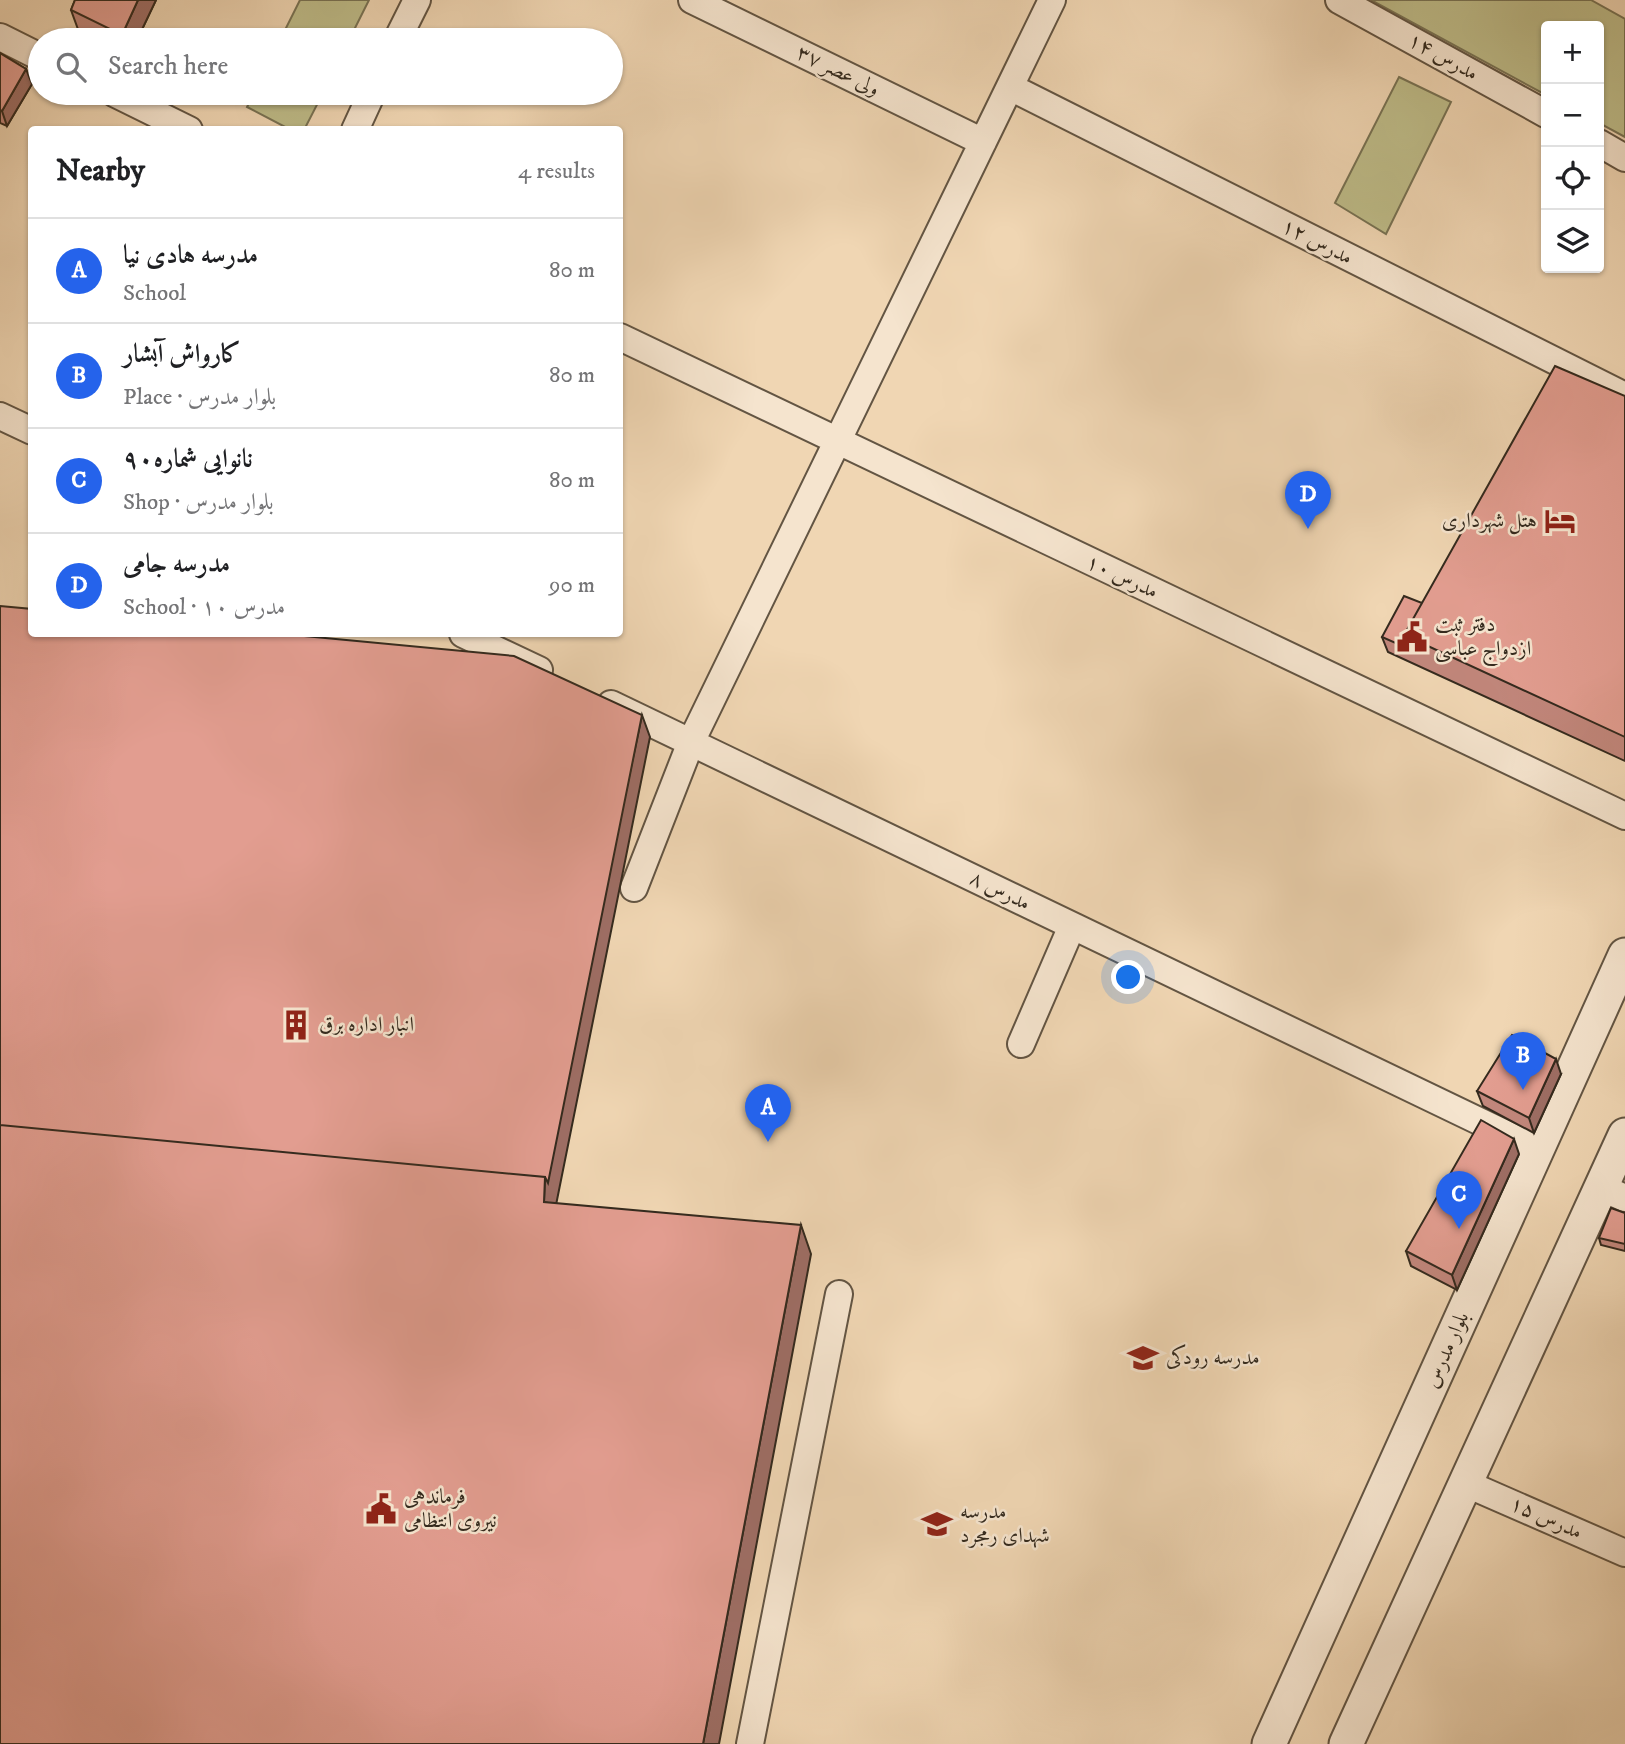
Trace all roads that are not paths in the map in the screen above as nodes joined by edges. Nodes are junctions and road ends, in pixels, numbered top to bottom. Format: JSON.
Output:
{"nodes":[{"id":1,"x":416,"y":0,"type":"edge"},
{"id":2,"x":692,"y":0,"type":"edge"},
{"id":3,"x":1052,"y":0,"type":"edge"},
{"id":4,"x":1339,"y":0,"type":"edge"},
{"id":5,"x":403,"y":28,"type":"edge"},
{"id":6,"x":0,"y":37,"type":"edge"},
{"id":7,"x":28,"y":51,"type":"edge"},
{"id":8,"x":1010,"y":87,"type":"junction"},
{"id":9,"x":138,"y":105,"type":"edge"},
{"id":10,"x":366,"y":105,"type":"edge"},
{"id":11,"x":1541,"y":111,"type":"edge"},
{"id":12,"x":181,"y":126,"type":"edge"},
{"id":13,"x":357,"y":126,"type":"edge"},
{"id":14,"x":983,"y":142,"type":"junction"},
{"id":15,"x":1604,"y":146,"type":"edge"},
{"id":16,"x":1625,"y":158,"type":"edge"},
{"id":17,"x":623,"y":338,"type":"edge"},
{"id":18,"x":1625,"y":396,"type":"edge"},
{"id":19,"x":0,"y":416,"type":"edge"},
{"id":20,"x":28,"y":429,"type":"edge"},
{"id":21,"x":837,"y":442,"type":"junction"},
{"id":22,"x":469,"y":637,"type":"edge"},
{"id":23,"x":559,"y":680,"type":"edge"},
{"id":24,"x":583,"y":691,"type":"edge"},
{"id":25,"x":691,"y":742,"type":"junction"},
{"id":26,"x":1625,"y":816,"type":"edge"},
{"id":27,"x":634,"y":888,"type":"dead end"},
{"id":28,"x":1072,"y":926,"type":"junction"},
{"id":29,"x":1625,"y":955,"type":"edge"},
{"id":30,"x":1021,"y":1044,"type":"dead end"},
{"id":31,"x":1625,"y":1135,"type":"edge"},
{"id":32,"x":1537,"y":1149,"type":"junction"},
{"id":33,"x":1612,"y":1193,"type":"edge"},
{"id":34,"x":839,"y":1294,"type":"dead end"},
{"id":35,"x":1467,"y":1484,"type":"junction"},
{"id":36,"x":1625,"y":1553,"type":"edge"},
{"id":37,"x":750,"y":1744,"type":"edge"},
{"id":38,"x":1269,"y":1744,"type":"edge"},
{"id":39,"x":1346,"y":1744,"type":"edge"}],
"edges":[{"from":1,"to":5,"type":"street"},
{"from":2,"to":14,"type":"street","name":"ولی عصر ۳۷"},
{"from":3,"to":8,"type":"street"},
{"from":4,"to":11,"type":"street","name":"مدرس ۱۴"},
{"from":6,"to":7,"type":"street"},
{"from":8,"to":14,"type":"street"},
{"from":8,"to":18,"type":"street","name":"مدرس ۱۲"},
{"from":9,"to":12,"type":"street"},
{"from":10,"to":13,"type":"street"},
{"from":14,"to":21,"type":"street"},
{"from":15,"to":16,"type":"street"},
{"from":17,"to":21,"type":"street","name":"مدرس ۱۰"},
{"from":19,"to":20,"type":"street"},
{"from":21,"to":25,"type":"street"},
{"from":21,"to":26,"type":"street","name":"مدرس ۱۰"},
{"from":22,"to":23,"type":"street"},
{"from":24,"to":25,"type":"street","name":"مدرس ۸"},
{"from":25,"to":27,"type":"street"},
{"from":25,"to":28,"type":"street","name":"مدرس ۸"},
{"from":28,"to":30,"type":"street"},
{"from":28,"to":32,"type":"street","name":"مدرس ۸"},
{"from":29,"to":32,"type":"street","name":"بلوار مدرس"},
{"from":31,"to":33,"type":"street"},
{"from":32,"to":38,"type":"street","name":"بلوار مدرس"},
{"from":33,"to":35,"type":"street"},
{"from":34,"to":37,"type":"street"},
{"from":35,"to":36,"type":"street","name":"مدرس ۱۵"},
{"from":35,"to":39,"type":"street"}]}
